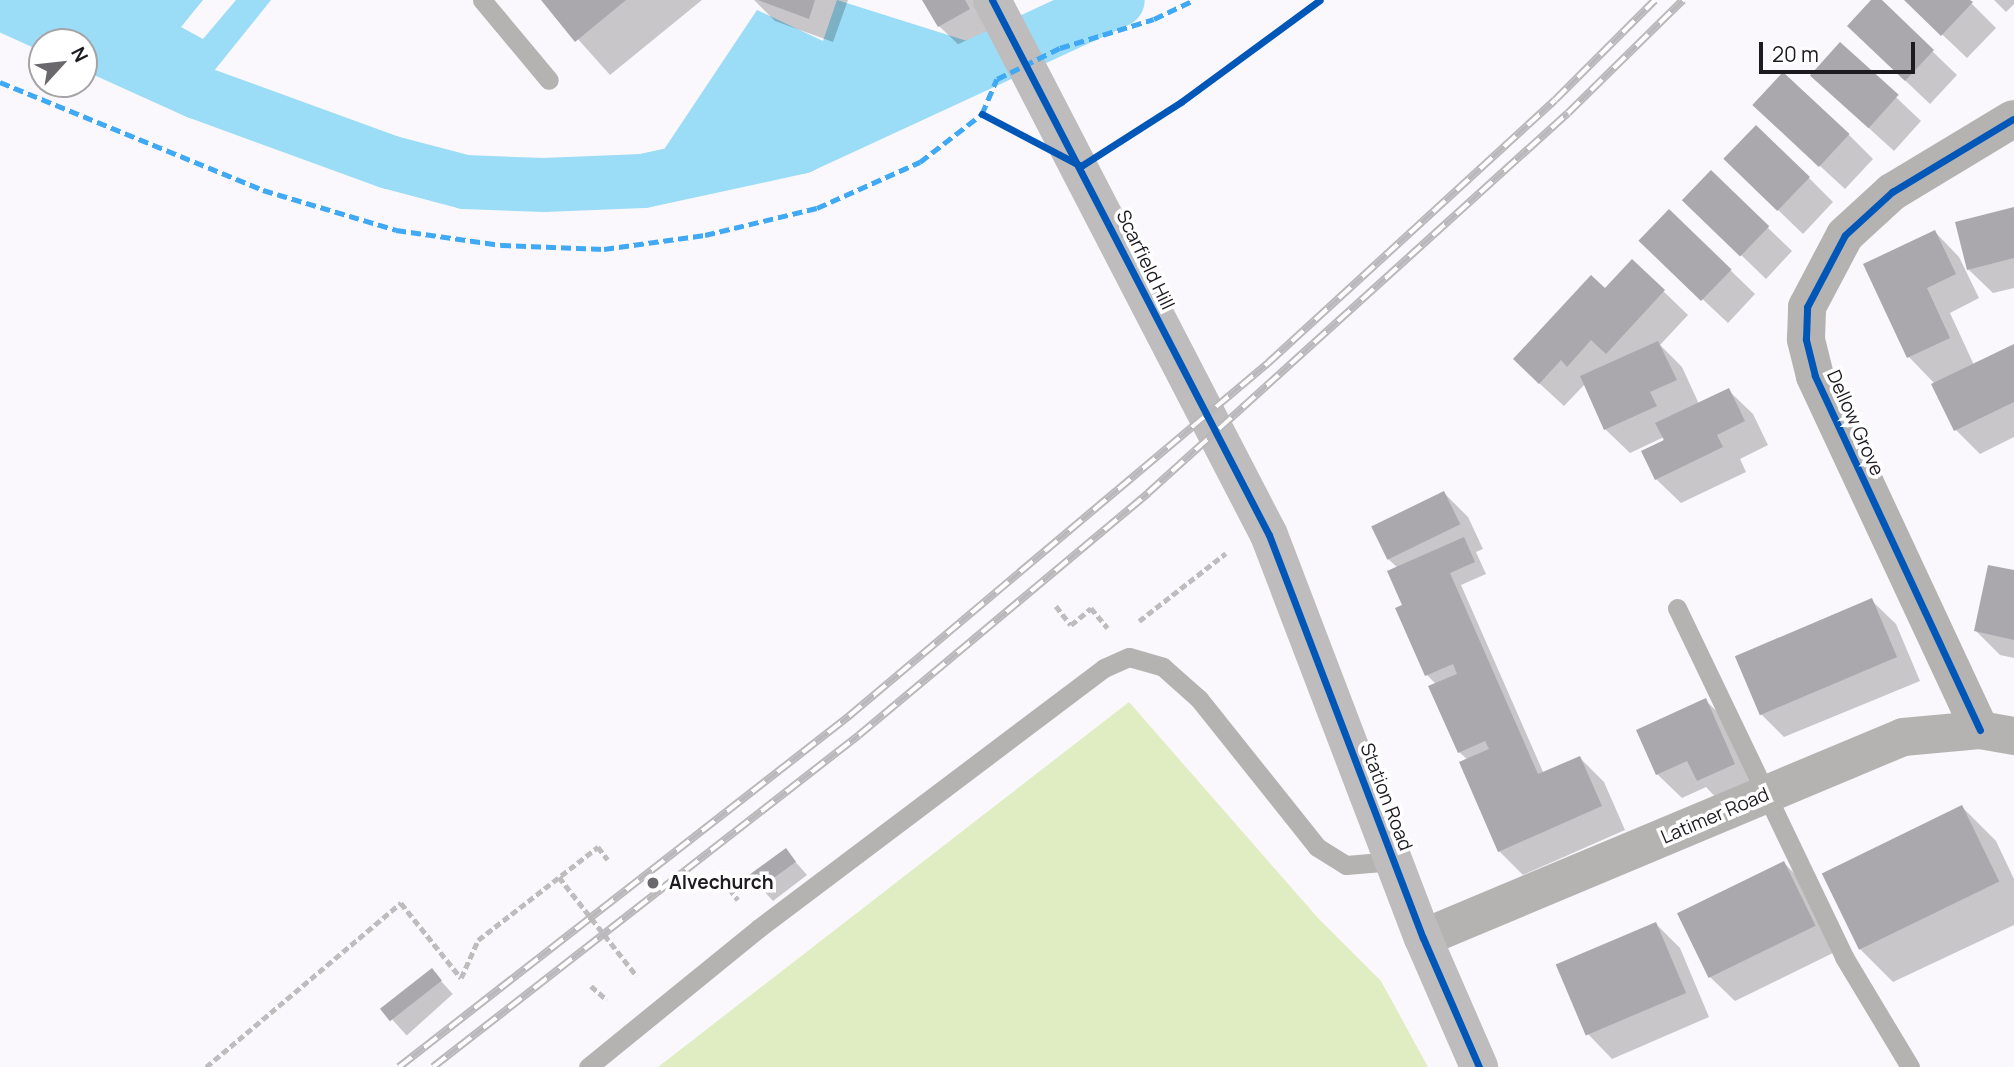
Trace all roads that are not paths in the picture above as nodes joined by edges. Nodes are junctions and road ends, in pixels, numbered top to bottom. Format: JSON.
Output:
{"nodes":[{"id":1,"x":482,"y":0,"type":"edge"},
{"id":2,"x":992,"y":0,"type":"edge"},
{"id":3,"x":549,"y":80,"type":"dead end"},
{"id":4,"x":2013,"y":119,"type":"edge"},
{"id":5,"x":1252,"y":541,"type":"joint"},
{"id":6,"x":1677,"y":608,"type":"dead end"},
{"id":7,"x":1997,"y":733,"type":"edge"},
{"id":8,"x":1764,"y":795,"type":"junction"},
{"id":9,"x":1394,"y":861,"type":"junction"},
{"id":10,"x":1423,"y":937,"type":"junction"},
{"id":11,"x":588,"y":1067,"type":"edge"},
{"id":12,"x":1479,"y":1067,"type":"edge"},
{"id":13,"x":1910,"y":1067,"type":"edge"}],
"edges":[{"from":1,"to":3,"type":"lane"},
{"from":2,"to":5,"type":"street","name":"Scarfield Hill"},
{"from":4,"to":7,"type":"street","name":"Dellow Grove"},
{"from":5,"to":9,"type":"street","name":"Station Road"},
{"from":6,"to":8,"type":"lane"},
{"from":7,"to":8,"type":"street","name":"Latimer Road"},
{"from":8,"to":10,"type":"street","name":"Latimer Road"},
{"from":8,"to":13,"type":"lane"},
{"from":9,"to":10,"type":"street","name":"Station Road"},
{"from":9,"to":11,"type":"lane"},
{"from":10,"to":12,"type":"street","name":"Station Road"}]}
